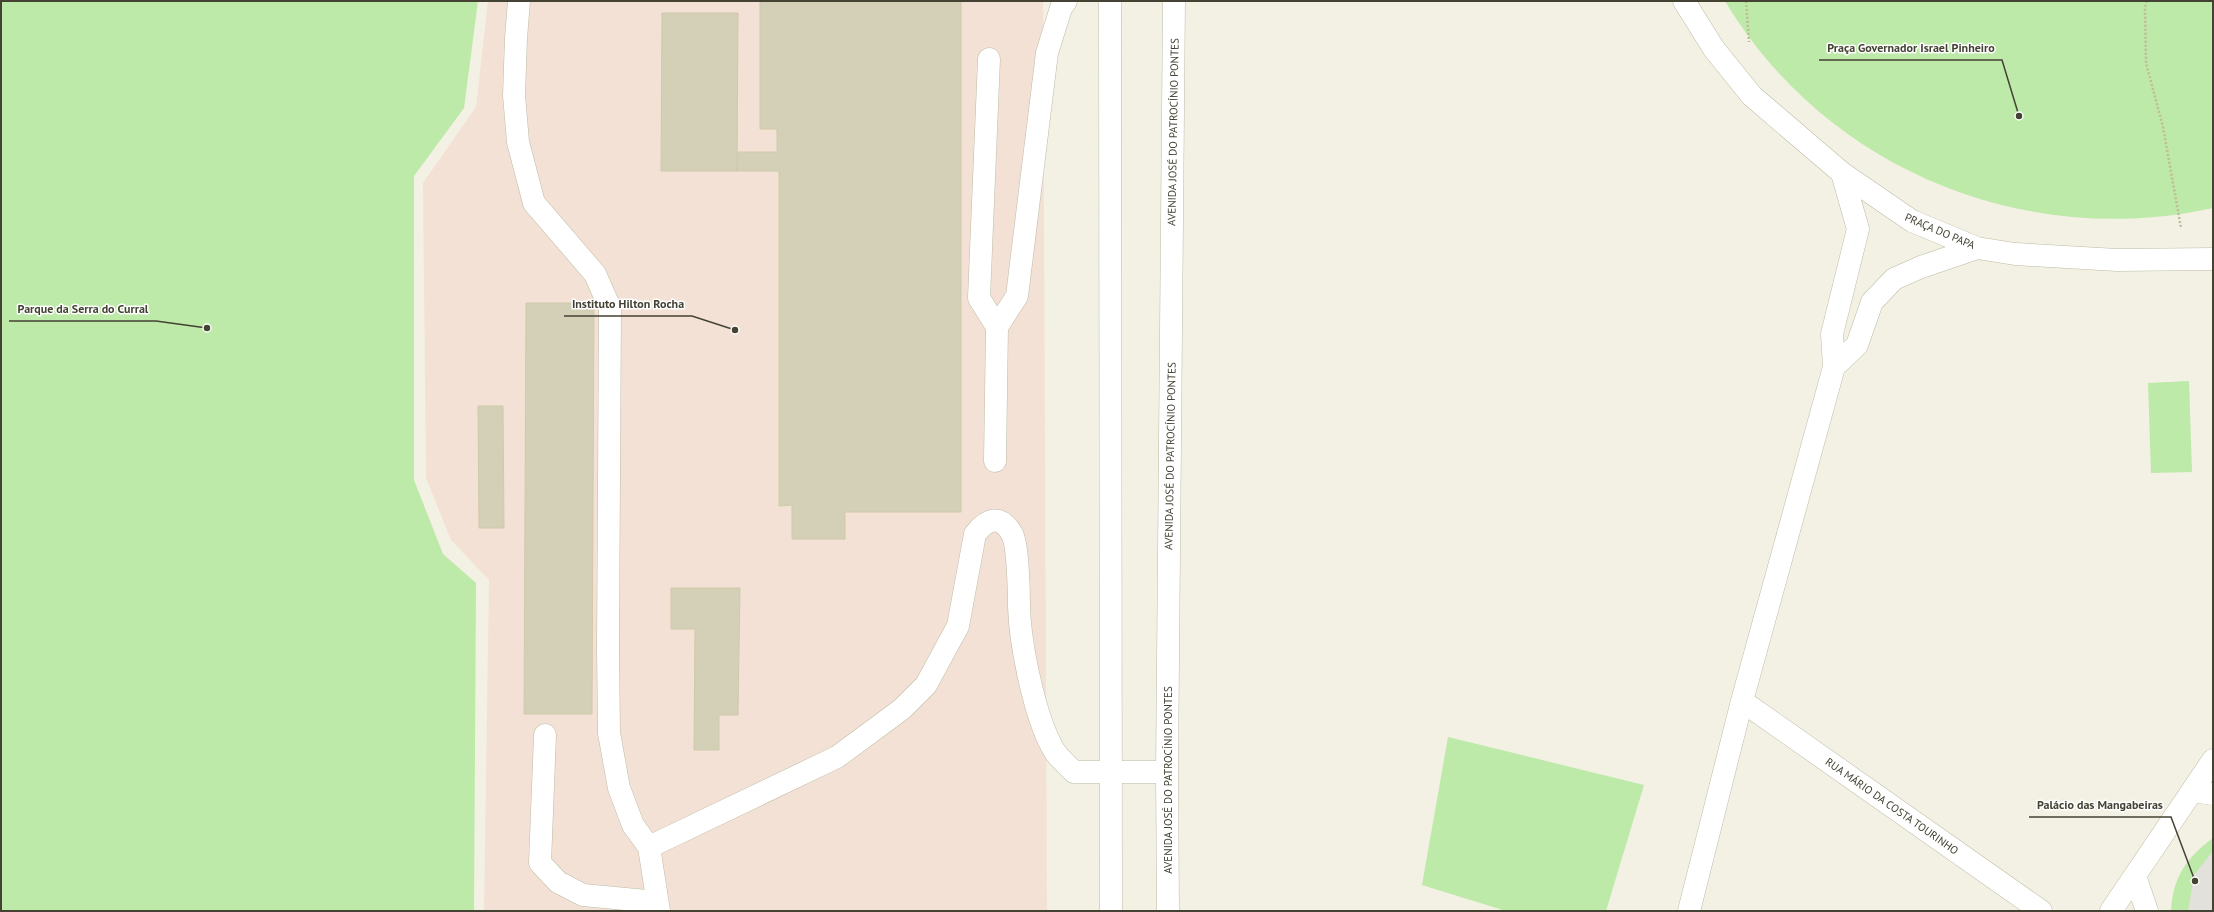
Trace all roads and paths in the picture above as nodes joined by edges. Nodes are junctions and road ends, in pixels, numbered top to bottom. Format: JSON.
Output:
{"nodes":[{"id":1,"x":519,"y":1,"type":"edge"},
{"id":2,"x":1066,"y":1,"type":"edge"},
{"id":3,"x":1110,"y":1,"type":"edge"},
{"id":4,"x":1174,"y":1,"type":"edge"},
{"id":5,"x":1684,"y":1,"type":"edge"},
{"id":6,"x":2147,"y":1,"type":"edge"},
{"id":7,"x":989,"y":59,"type":"dead end"},
{"id":8,"x":1842,"y":173,"type":"junction"},
{"id":9,"x":1977,"y":248,"type":"junction"},
{"id":10,"x":2184,"y":259,"type":"junction"},
{"id":11,"x":2213,"y":259,"type":"edge"},
{"id":12,"x":998,"y":327,"type":"junction"},
{"id":13,"x":1834,"y":367,"type":"junction"},
{"id":14,"x":995,"y":461,"type":"dead end"},
{"id":15,"x":1742,"y":701,"type":"junction"},
{"id":16,"x":544,"y":735,"type":"dead end"},
{"id":17,"x":2213,"y":760,"type":"edge"},
{"id":18,"x":1167,"y":772,"type":"junction"},
{"id":19,"x":1112,"y":773,"type":"junction"},
{"id":20,"x":2203,"y":793,"type":"edge"},
{"id":21,"x":649,"y":847,"type":"junction"},
{"id":22,"x":2135,"y":876,"type":"junction"},
{"id":23,"x":658,"y":907,"type":"edge"},
{"id":24,"x":1111,"y":911,"type":"edge"},
{"id":25,"x":1168,"y":911,"type":"edge"},
{"id":26,"x":1688,"y":911,"type":"edge"},
{"id":27,"x":2041,"y":911,"type":"edge"},
{"id":28,"x":2111,"y":911,"type":"edge"},
{"id":29,"x":2147,"y":911,"type":"edge"}],
"edges":[{"from":1,"to":21,"type":"street"},
{"from":2,"to":12,"type":"street"},
{"from":3,"to":19,"type":"street"},
{"from":4,"to":18,"type":"street","name":"AVENIDA JOSÉ DO PATROCÍNIO PONTES"},
{"from":5,"to":8,"type":"street","name":"PRAÇA DO PAPA"},
{"from":6,"to":10,"type":"path"},
{"from":7,"to":12,"type":"street"},
{"from":8,"to":9,"type":"street","name":"PRAÇA DO PAPA"},
{"from":8,"to":13,"type":"street"},
{"from":9,"to":10,"type":"street","name":"PRAÇA DO PAPA"},
{"from":9,"to":13,"type":"street"},
{"from":10,"to":11,"type":"street","name":"PRAÇA DO PAPA"},
{"from":12,"to":14,"type":"street"},
{"from":13,"to":15,"type":"street"},
{"from":15,"to":26,"type":"street"},
{"from":15,"to":27,"type":"street","name":"RUA MÁRIO DA COSTA TOURINHO"},
{"from":16,"to":23,"type":"street"},
{"from":17,"to":20,"type":"street"},
{"from":18,"to":19,"type":"street"},
{"from":18,"to":25,"type":"street","name":"AVENIDA JOSÉ DO PATROCÍNIO PONTES"},
{"from":19,"to":21,"type":"street"},
{"from":19,"to":24,"type":"street"},
{"from":20,"to":22,"type":"street"},
{"from":21,"to":23,"type":"street"},
{"from":22,"to":28,"type":"street"},
{"from":22,"to":29,"type":"street"}]}
